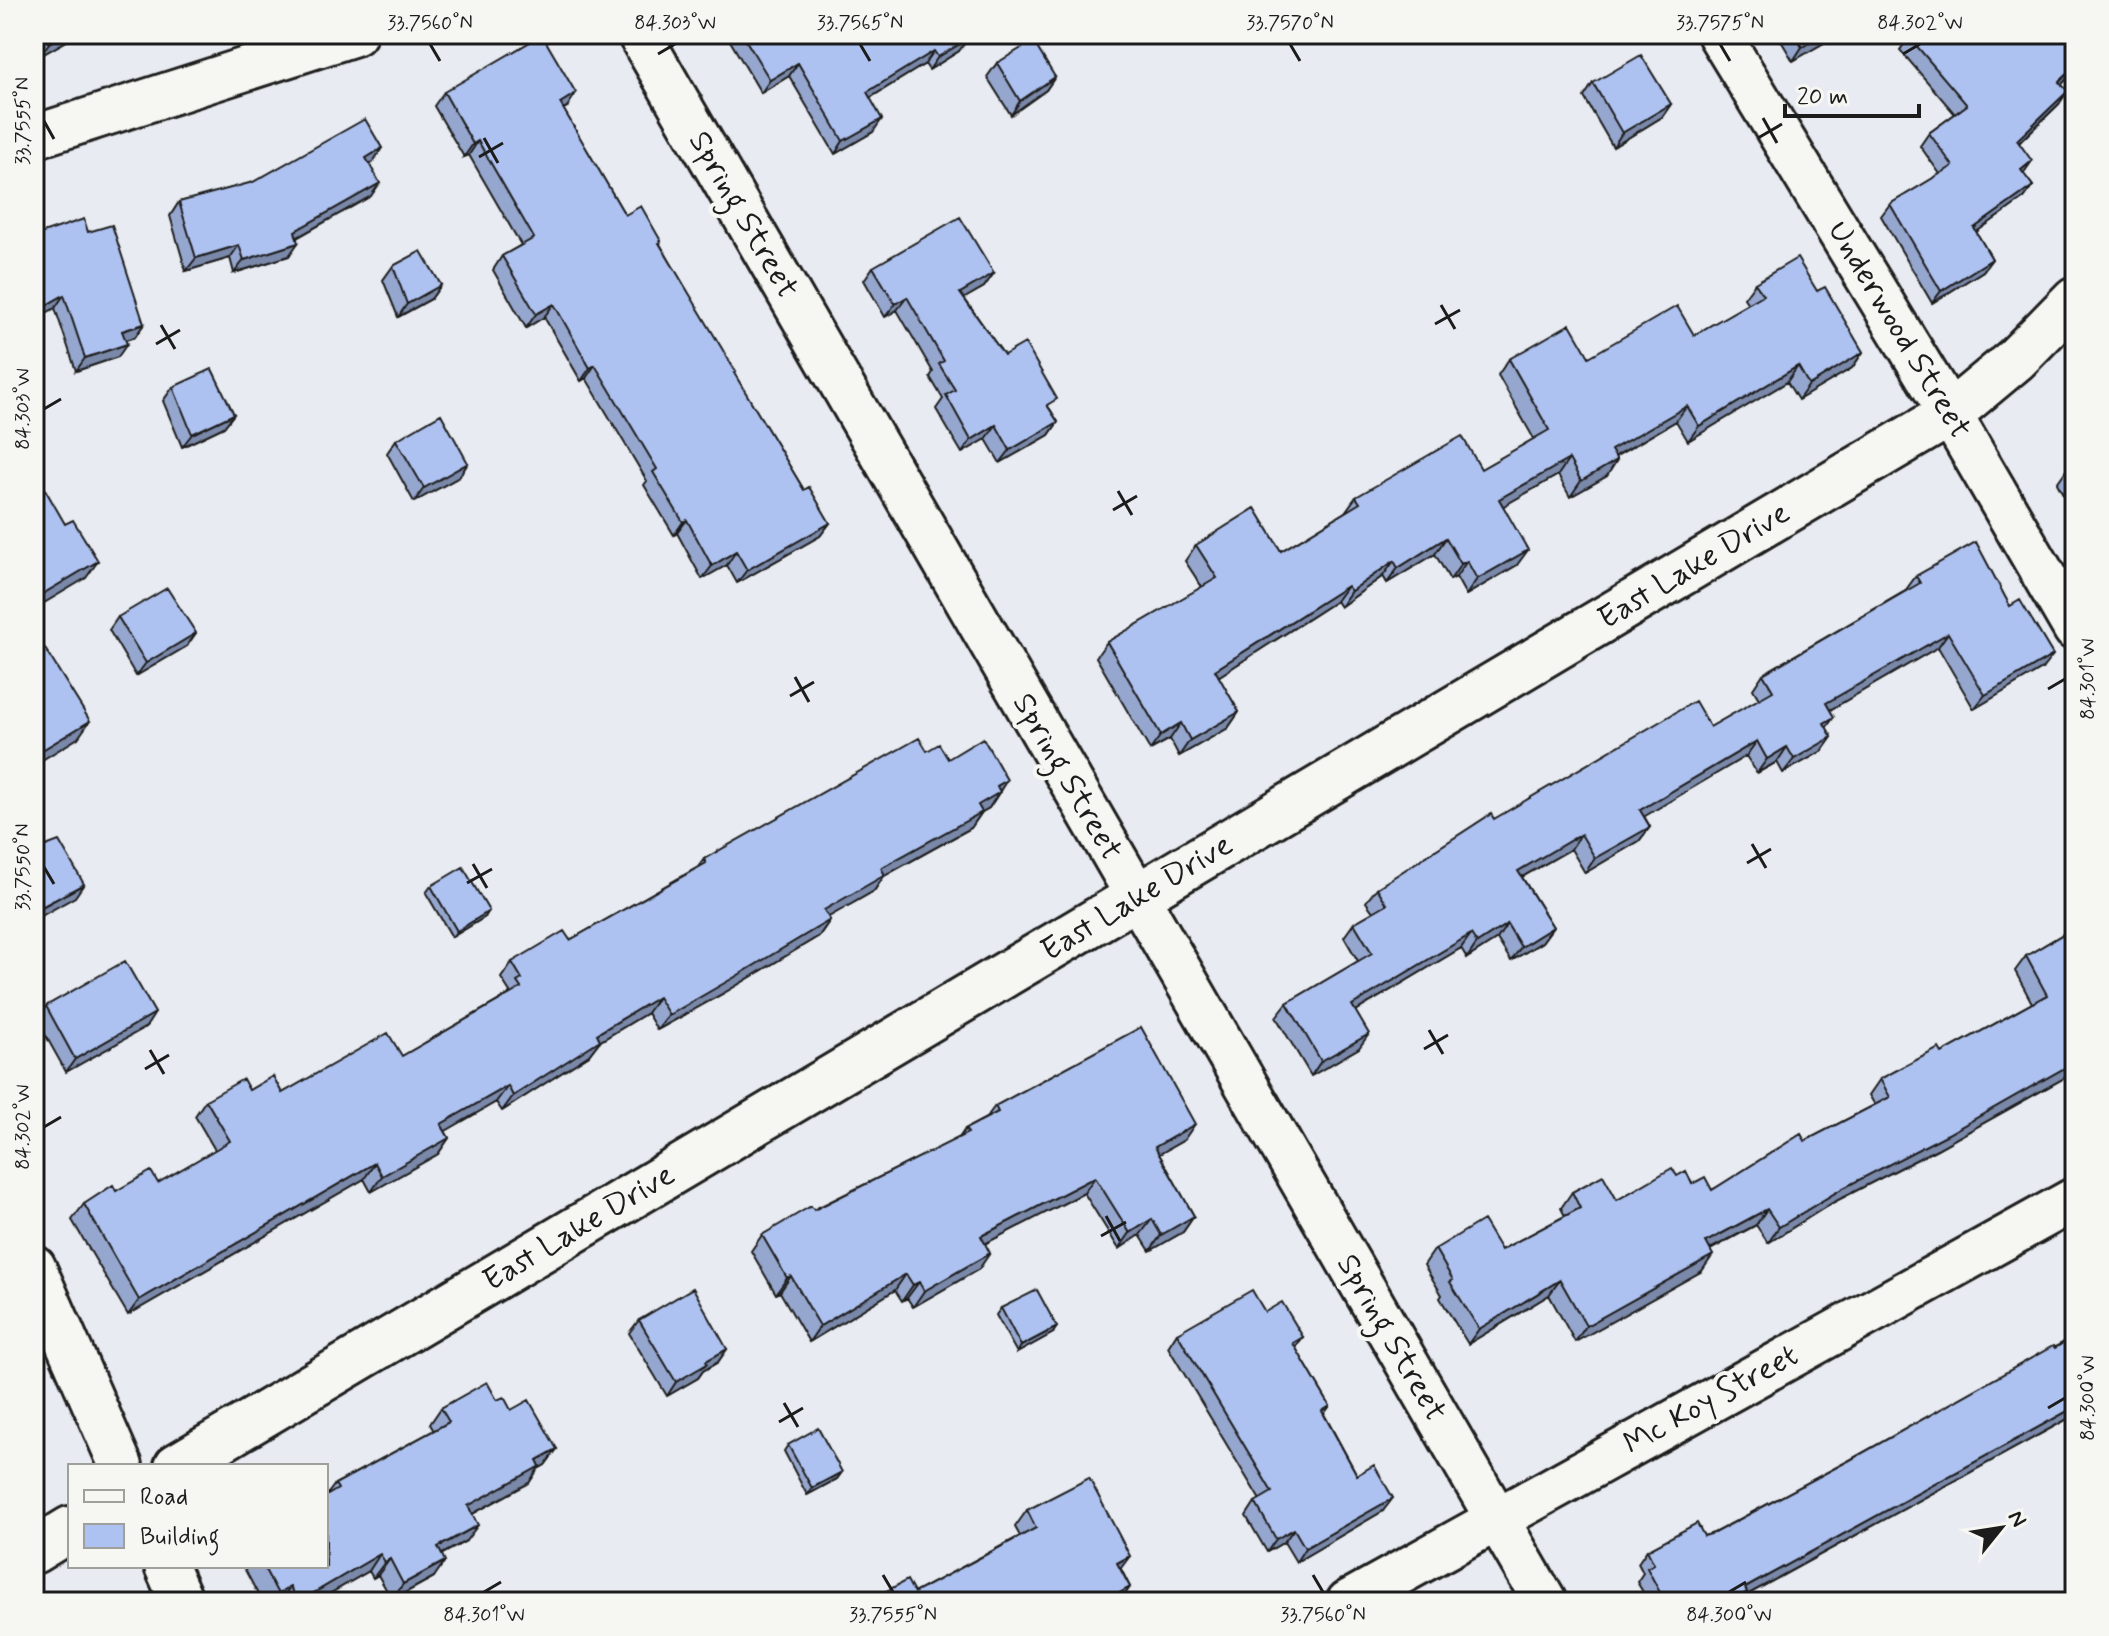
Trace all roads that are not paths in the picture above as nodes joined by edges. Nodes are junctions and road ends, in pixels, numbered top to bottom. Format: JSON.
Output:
{"nodes":[{"id":1,"x":355,"y":34,"type":"edge"},
{"id":2,"x":639,"y":34,"type":"edge"},
{"id":3,"x":1719,"y":34,"type":"edge"},
{"id":4,"x":34,"y":137,"type":"edge"},
{"id":5,"x":2075,"y":299,"type":"edge"},
{"id":6,"x":1950,"y":414,"type":"junction"},
{"id":7,"x":2075,"y":629,"type":"edge"},
{"id":8,"x":1136,"y":898,"type":"junction"},
{"id":9,"x":2075,"y":1199,"type":"edge"},
{"id":10,"x":34,"y":1267,"type":"edge"},
{"id":11,"x":120,"y":1464,"type":"edge"},
{"id":12,"x":180,"y":1464,"type":"edge"},
{"id":13,"x":1496,"y":1519,"type":"junction"},
{"id":14,"x":68,"y":1530,"type":"edge"},
{"id":15,"x":34,"y":1551,"type":"edge"},
{"id":16,"x":167,"y":1568,"type":"edge"},
{"id":17,"x":182,"y":1602,"type":"edge"},
{"id":18,"x":1348,"y":1602,"type":"edge"},
{"id":19,"x":1545,"y":1602,"type":"edge"}],
"edges":[{"from":1,"to":4,"type":"street"},
{"from":2,"to":8,"type":"street","name":"Spring Street"},
{"from":3,"to":6,"type":"street","name":"Underwood Street"},
{"from":5,"to":6,"type":"street","name":"East Lake Drive"},
{"from":6,"to":7,"type":"street","name":"Underwood Street"},
{"from":6,"to":8,"type":"street","name":"East Lake Drive"},
{"from":8,"to":12,"type":"street","name":"East Lake Drive"},
{"from":8,"to":13,"type":"street","name":"Spring Street"},
{"from":9,"to":13,"type":"street","name":"Mc Koy Street"},
{"from":10,"to":11,"type":"street"},
{"from":13,"to":18,"type":"street","name":"Mc Koy Street"},
{"from":13,"to":19,"type":"street","name":"Spring Street"},
{"from":14,"to":15,"type":"street"},
{"from":16,"to":17,"type":"street"}]}
